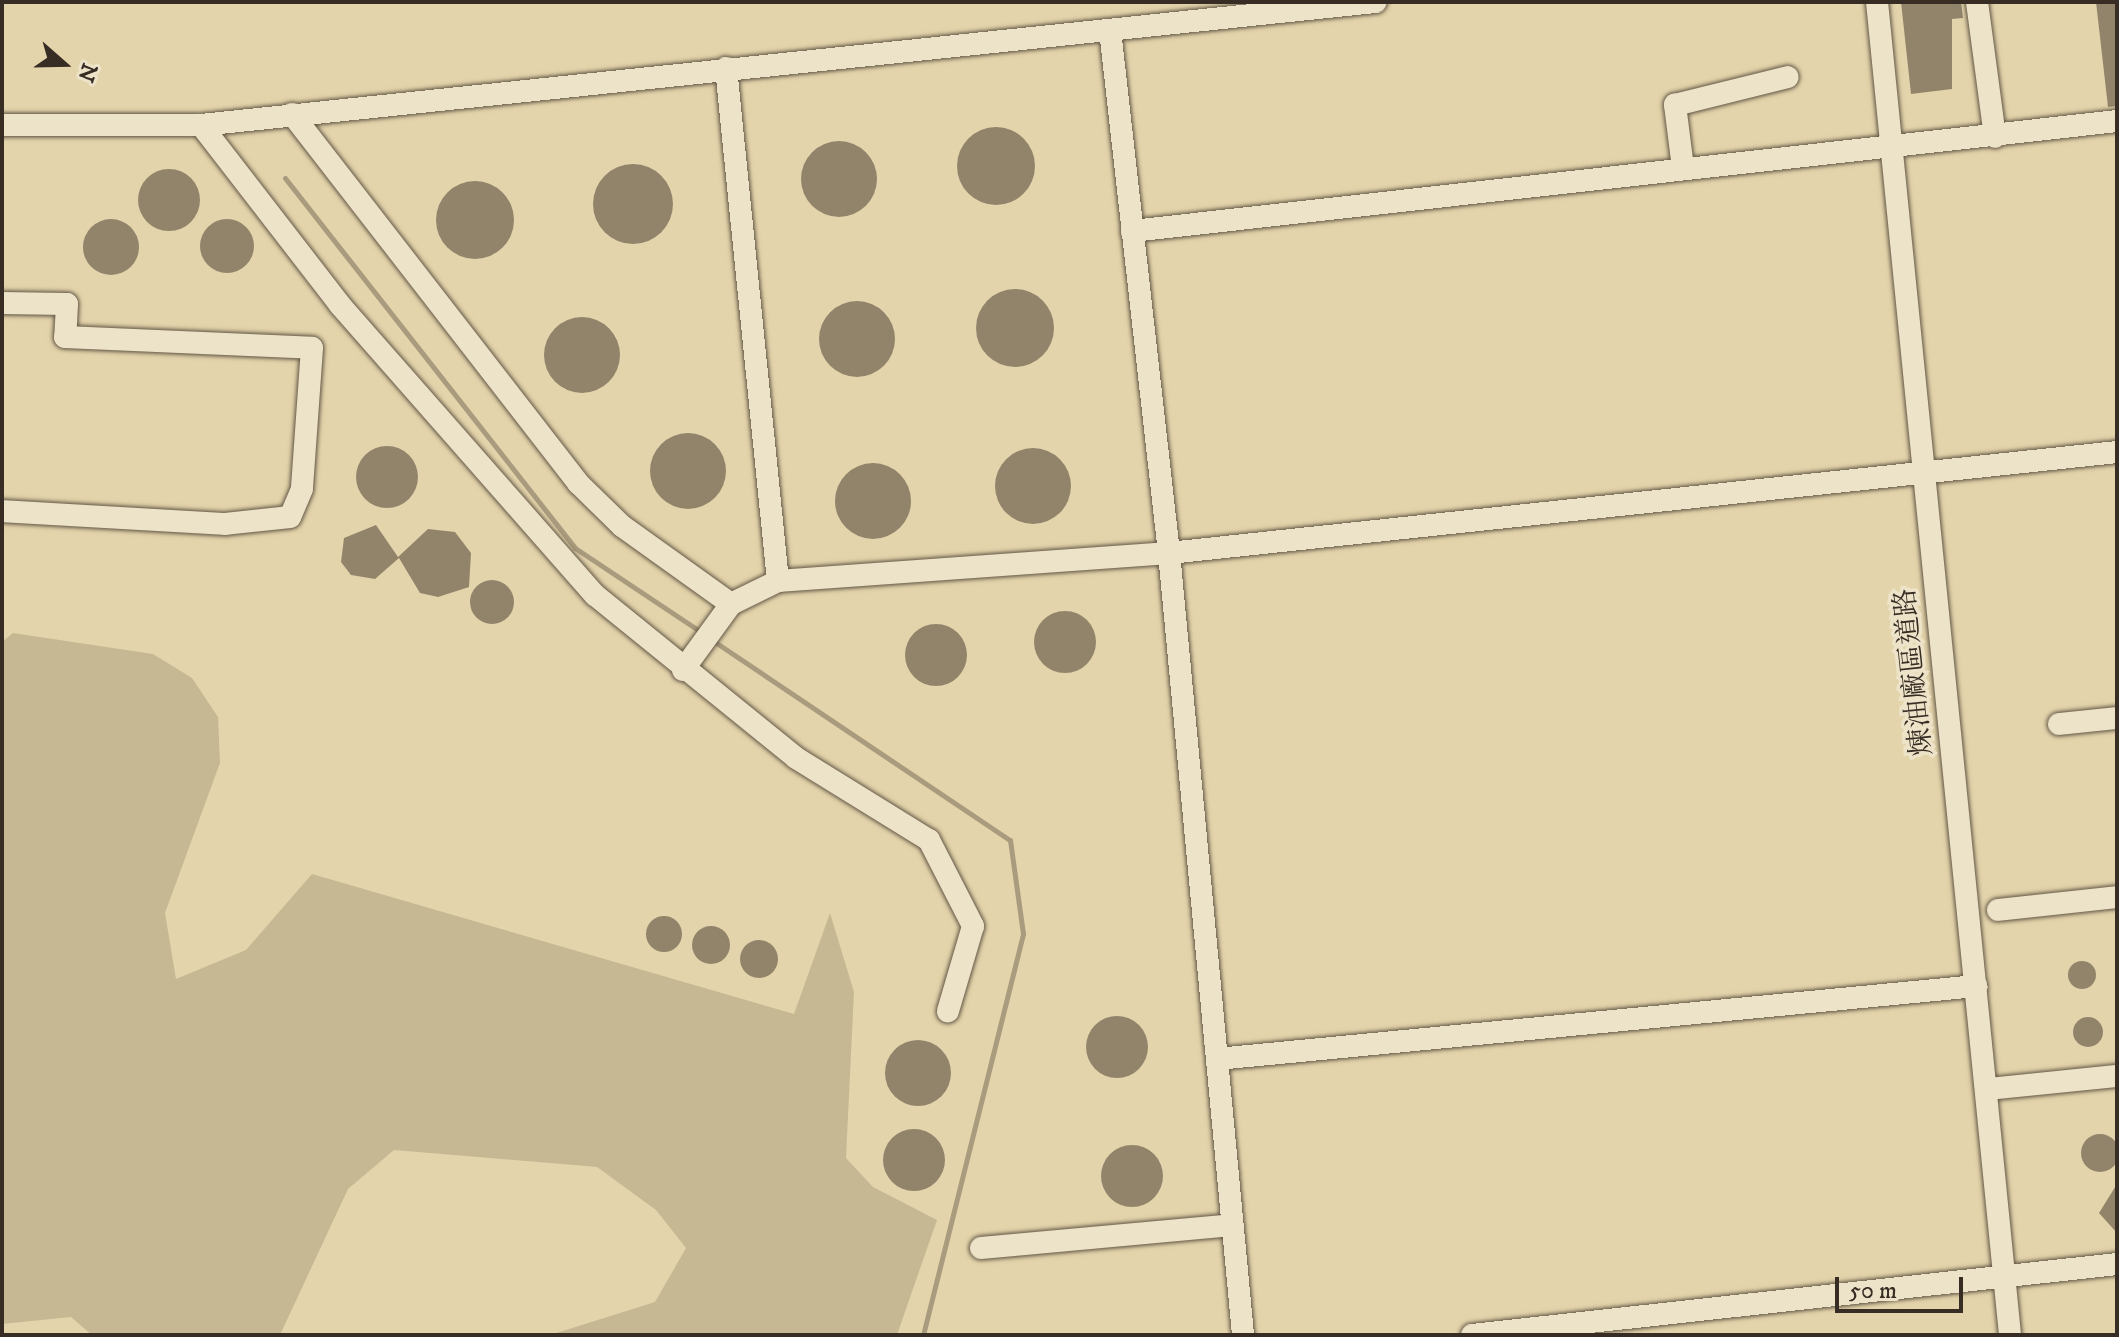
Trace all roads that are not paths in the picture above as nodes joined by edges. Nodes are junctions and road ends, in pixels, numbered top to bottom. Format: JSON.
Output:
{"nodes":[{"id":1,"x":1376,"y":2,"type":"edge"},
{"id":2,"x":1877,"y":2,"type":"edge"},
{"id":3,"x":1977,"y":2,"type":"edge"},
{"id":4,"x":1110,"y":30,"type":"junction"},
{"id":5,"x":726,"y":68,"type":"junction"},
{"id":6,"x":1788,"y":77,"type":"dead end"},
{"id":7,"x":292,"y":114,"type":"junction"},
{"id":8,"x":2117,"y":121,"type":"edge"},
{"id":9,"x":2,"y":125,"type":"edge"},
{"id":10,"x":201,"y":125,"type":"junction"},
{"id":11,"x":1995,"y":137,"type":"junction"},
{"id":12,"x":1890,"y":144,"type":"junction"},
{"id":13,"x":1683,"y":168,"type":"junction"},
{"id":14,"x":1132,"y":231,"type":"junction"},
{"id":15,"x":2,"y":303,"type":"edge"},
{"id":16,"x":2117,"y":452,"type":"edge"},
{"id":17,"x":1924,"y":474,"type":"junction"},
{"id":18,"x":2,"y":511,"type":"edge"},
{"id":19,"x":1169,"y":553,"type":"junction"},
{"id":20,"x":778,"y":581,"type":"junction"},
{"id":21,"x":731,"y":604,"type":"junction"},
{"id":22,"x":683,"y":670,"type":"junction"},
{"id":23,"x":2117,"y":718,"type":"edge"},
{"id":24,"x":2059,"y":724,"type":"dead end"},
{"id":25,"x":2117,"y":897,"type":"edge"},
{"id":26,"x":1998,"y":910,"type":"dead end"},
{"id":27,"x":1977,"y":986,"type":"junction"},
{"id":28,"x":948,"y":1011,"type":"dead end"},
{"id":29,"x":1217,"y":1059,"type":"junction"},
{"id":30,"x":2117,"y":1076,"type":"edge"},
{"id":31,"x":1988,"y":1089,"type":"junction"},
{"id":32,"x":1232,"y":1225,"type":"junction"},
{"id":33,"x":981,"y":1248,"type":"dead end"},
{"id":34,"x":2117,"y":1264,"type":"edge"},
{"id":35,"x":2005,"y":1275,"type":"junction"},
{"id":36,"x":1243,"y":1335,"type":"edge"},
{"id":37,"x":1472,"y":1335,"type":"edge"},
{"id":38,"x":2010,"y":1335,"type":"edge"}],
"edges":[{"from":1,"to":4,"type":"lane"},
{"from":2,"to":12,"type":"lane","name":"煉油廠區道路"},
{"from":3,"to":11,"type":"lane"},
{"from":4,"to":5,"type":"lane"},
{"from":4,"to":14,"type":"lane"},
{"from":5,"to":7,"type":"lane"},
{"from":5,"to":20,"type":"lane"},
{"from":6,"to":13,"type":"lane"},
{"from":7,"to":10,"type":"lane"},
{"from":7,"to":21,"type":"lane"},
{"from":8,"to":11,"type":"lane"},
{"from":9,"to":10,"type":"lane"},
{"from":10,"to":22,"type":"lane"},
{"from":11,"to":12,"type":"lane"},
{"from":12,"to":13,"type":"lane"},
{"from":12,"to":17,"type":"lane","name":"煉油廠區道路"},
{"from":13,"to":14,"type":"lane"},
{"from":14,"to":19,"type":"lane"},
{"from":15,"to":18,"type":"lane"},
{"from":16,"to":17,"type":"lane"},
{"from":17,"to":19,"type":"lane"},
{"from":17,"to":27,"type":"lane","name":"煉油廠區道路"},
{"from":19,"to":20,"type":"lane"},
{"from":19,"to":29,"type":"lane"},
{"from":20,"to":21,"type":"lane"},
{"from":21,"to":22,"type":"lane"},
{"from":22,"to":28,"type":"lane"},
{"from":23,"to":24,"type":"lane"},
{"from":25,"to":26,"type":"lane"},
{"from":27,"to":29,"type":"lane"},
{"from":27,"to":31,"type":"lane","name":"煉油廠區道路"},
{"from":29,"to":32,"type":"lane"},
{"from":30,"to":31,"type":"lane"},
{"from":31,"to":35,"type":"lane","name":"煉油廠區道路"},
{"from":32,"to":33,"type":"lane"},
{"from":32,"to":36,"type":"lane"},
{"from":34,"to":35,"type":"lane"},
{"from":35,"to":37,"type":"lane"},
{"from":35,"to":38,"type":"lane","name":"煉油廠區道路"}]}
